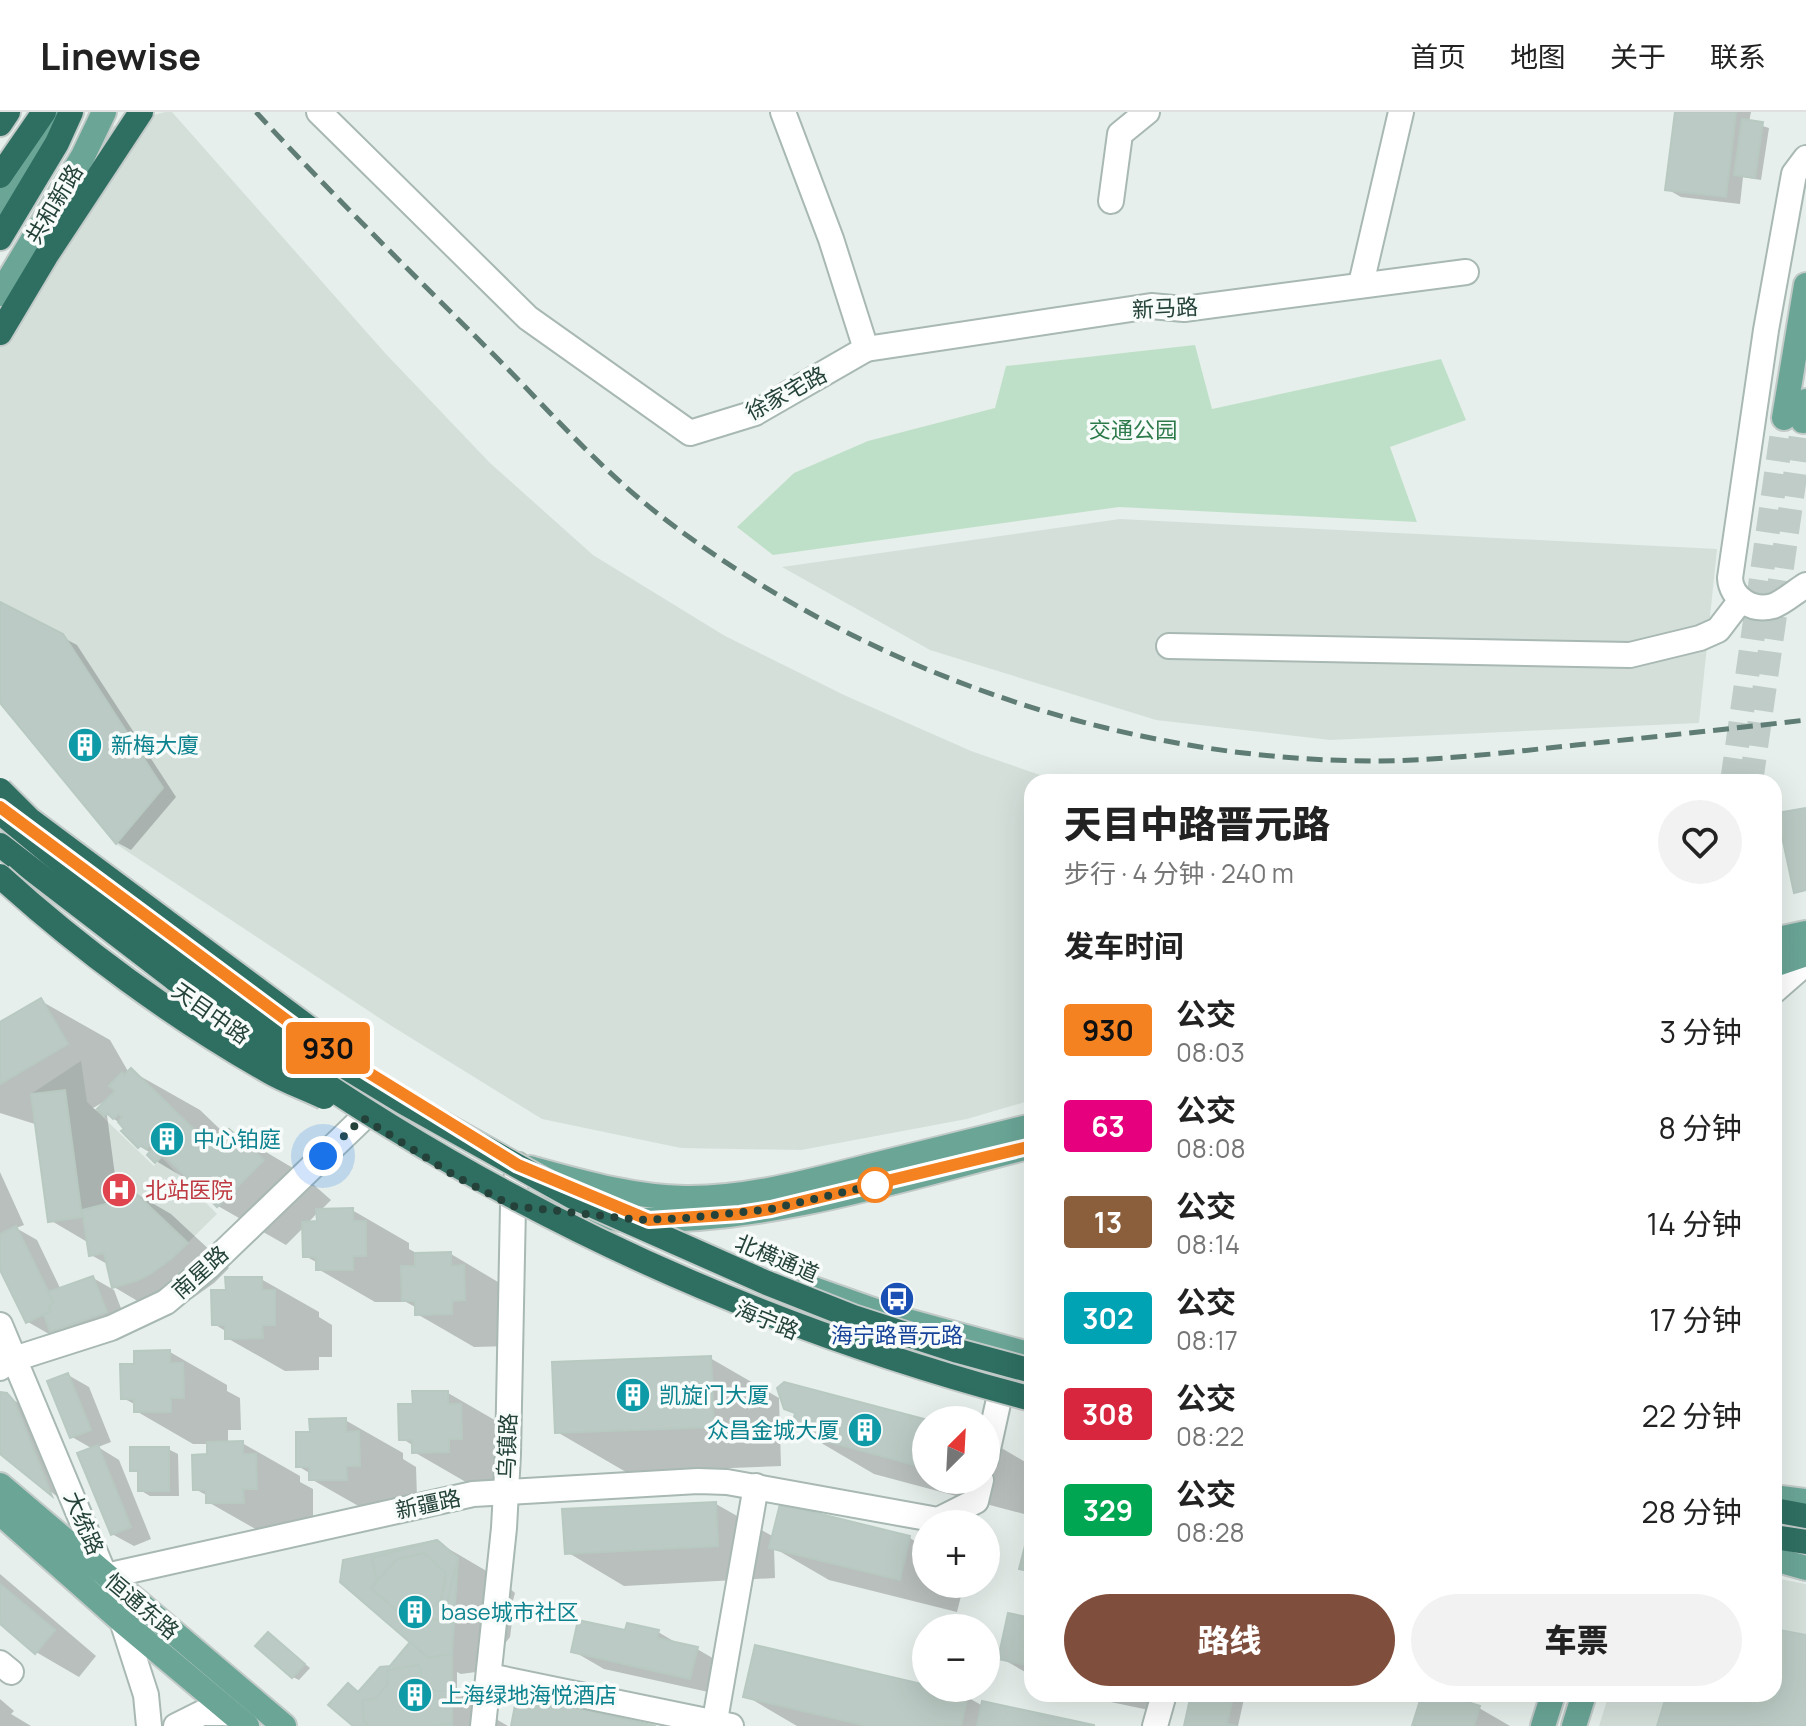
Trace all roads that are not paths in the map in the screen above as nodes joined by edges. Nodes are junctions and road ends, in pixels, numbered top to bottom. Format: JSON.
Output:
{"nodes":[{"id":1,"x":8,"y":112,"type":"edge"},
{"id":2,"x":44,"y":112,"type":"edge"},
{"id":3,"x":57,"y":112,"type":"edge"},
{"id":4,"x":71,"y":112,"type":"edge"},
{"id":5,"x":104,"y":112,"type":"edge"},
{"id":6,"x":141,"y":112,"type":"edge"},
{"id":7,"x":319,"y":112,"type":"edge"},
{"id":8,"x":783,"y":112,"type":"edge"},
{"id":9,"x":1147,"y":112,"type":"edge"},
{"id":10,"x":1401,"y":112,"type":"edge"},
{"id":11,"x":0,"y":124,"type":"edge"},
{"id":12,"x":1806,"y":158,"type":"edge"},
{"id":13,"x":0,"y":176,"type":"edge"},
{"id":14,"x":1111,"y":201,"type":"dead end"},
{"id":15,"x":0,"y":204,"type":"edge"},
{"id":16,"x":0,"y":238,"type":"edge"},
{"id":17,"x":1466,"y":272,"type":"dead end"},
{"id":18,"x":1361,"y":284,"type":"junction"},
{"id":19,"x":1806,"y":285,"type":"edge"},
{"id":20,"x":0,"y":294,"type":"edge"},
{"id":21,"x":0,"y":333,"type":"edge"},
{"id":22,"x":866,"y":349,"type":"junction"},
{"id":23,"x":1798,"y":413,"type":"tunnel mouth"},
{"id":24,"x":1806,"y":585,"type":"edge"},
{"id":25,"x":1741,"y":600,"type":"junction"},
{"id":26,"x":1169,"y":646,"type":"dead end"},
{"id":27,"x":0,"y":790,"type":"edge"},
{"id":28,"x":0,"y":809,"type":"edge"},
{"id":29,"x":0,"y":845,"type":"edge"},
{"id":30,"x":0,"y":856,"type":"edge"},
{"id":31,"x":0,"y":876,"type":"edge"},
{"id":32,"x":1806,"y":933,"type":"edge"},
{"id":33,"x":1782,"y":938,"type":"edge"},
{"id":34,"x":1806,"y":954,"type":"edge"},
{"id":35,"x":1782,"y":962,"type":"edge"},
{"id":36,"x":1806,"y":963,"type":"edge"},
{"id":37,"x":1782,"y":984,"type":"edge"},
{"id":38,"x":403,"y":1102,"type":"junction"},
{"id":39,"x":363,"y":1118,"type":"junction"},
{"id":40,"x":391,"y":1127,"type":"junction"},
{"id":41,"x":1024,"y":1128,"type":"edge"},
{"id":42,"x":1024,"y":1148,"type":"edge"},
{"id":43,"x":518,"y":1165,"type":"junction"},
{"id":44,"x":513,"y":1206,"type":"junction"},
{"id":45,"x":649,"y":1220,"type":"junction"},
{"id":46,"x":0,"y":1325,"type":"edge"},
{"id":47,"x":1024,"y":1353,"type":"edge"},
{"id":48,"x":7,"y":1364,"type":"edge"},
{"id":49,"x":1024,"y":1369,"type":"edge"},
{"id":50,"x":1024,"y":1397,"type":"edge"},
{"id":51,"x":999,"y":1399,"type":"junction"},
{"id":52,"x":1024,"y":1405,"type":"edge"},
{"id":53,"x":997,"y":1406,"type":"edge"},
{"id":54,"x":0,"y":1485,"type":"edge"},
{"id":55,"x":756,"y":1486,"type":"junction"},
{"id":56,"x":505,"y":1491,"type":"junction"},
{"id":57,"x":978,"y":1494,"type":"edge"},
{"id":58,"x":1782,"y":1498,"type":"edge"},
{"id":59,"x":1806,"y":1501,"type":"edge"},
{"id":60,"x":1782,"y":1512,"type":"edge"},
{"id":61,"x":0,"y":1513,"type":"edge"},
{"id":62,"x":1806,"y":1516,"type":"edge"},
{"id":63,"x":1782,"y":1538,"type":"edge"},
{"id":64,"x":1806,"y":1542,"type":"edge"},
{"id":65,"x":1782,"y":1561,"type":"edge"},
{"id":66,"x":1806,"y":1568,"type":"edge"},
{"id":67,"x":106,"y":1576,"type":"junction"},
{"id":68,"x":123,"y":1622,"type":"junction"},
{"id":69,"x":489,"y":1676,"type":"junction"},
{"id":70,"x":1162,"y":1702,"type":"edge"},
{"id":71,"x":1550,"y":1702,"type":"edge"},
{"id":72,"x":1582,"y":1702,"type":"edge"},
{"id":73,"x":239,"y":1719,"type":"edge"},
{"id":74,"x":720,"y":1725,"type":"edge"},
{"id":75,"x":149,"y":1726,"type":"edge"},
{"id":76,"x":176,"y":1726,"type":"edge"},
{"id":77,"x":284,"y":1726,"type":"edge"},
{"id":78,"x":483,"y":1726,"type":"edge"},
{"id":79,"x":1155,"y":1726,"type":"edge"},
{"id":80,"x":1543,"y":1726,"type":"edge"},
{"id":81,"x":1574,"y":1726,"type":"edge"}],
"edges":[{"from":1,"to":11,"type":"highway"},
{"from":2,"to":13,"type":"highway"},
{"from":3,"to":15,"type":"main road","name":"共和新路"},
{"from":4,"to":16,"type":"highway"},
{"from":5,"to":20,"type":"main road","name":"共和新路"},
{"from":6,"to":21,"type":"highway"},
{"from":7,"to":22,"type":"street","name":"徐家宅路"},
{"from":8,"to":22,"type":"street"},
{"from":9,"to":14,"type":"street"},
{"from":10,"to":18,"type":"street"},
{"from":12,"to":25,"type":"street"},
{"from":17,"to":18,"type":"street","name":"新马路"},
{"from":18,"to":22,"type":"street","name":"新马路"},
{"from":19,"to":23,"type":"main road"},
{"from":24,"to":25,"type":"street"},
{"from":25,"to":26,"type":"street"},
{"from":27,"to":38,"type":"highway","bridge":true},
{"from":28,"to":38,"type":"highway","name":"北横通道","bridge":true},
{"from":28,"to":43,"type":"main road","name":"天目中路"},
{"from":29,"to":40,"type":"highway","bridge":true},
{"from":30,"to":39,"type":"main road","name":"天目中路"},
{"from":31,"to":40,"type":"highway","bridge":true},
{"from":32,"to":33,"type":"main road"},
{"from":34,"to":35,"type":"main road"},
{"from":36,"to":37,"type":"street"},
{"from":38,"to":49,"type":"highway","name":"北横通道","bridge":true},
{"from":39,"to":44,"type":"main road","name":"天目中路"},
{"from":39,"to":48,"type":"street","name":"南星路"},
{"from":40,"to":50,"type":"highway","bridge":true},
{"from":41,"to":43,"type":"main road","name":"天目中路"},
{"from":42,"to":45,"type":"main road","name":"天目中路"},
{"from":43,"to":44,"type":"street","name":"乌镇路"},
{"from":43,"to":45,"type":"main road","name":"海宁路"},
{"from":44,"to":45,"type":"main road","name":"天目中路"},
{"from":44,"to":51,"type":"main road","name":"海宁路"},
{"from":44,"to":56,"type":"street","name":"乌镇路"},
{"from":45,"to":47,"type":"main road","name":"海宁路"},
{"from":46,"to":48,"type":"street","name":"大统路"},
{"from":48,"to":67,"type":"street","name":"大统路"},
{"from":51,"to":52,"type":"main road","name":"海宁路"},
{"from":51,"to":53,"type":"street"},
{"from":54,"to":67,"type":"main road","name":"恒通东路"},
{"from":55,"to":56,"type":"street","name":"新疆路"},
{"from":55,"to":57,"type":"street","name":"新疆路"},
{"from":55,"to":74,"type":"street"},
{"from":56,"to":67,"type":"street","name":"新疆路"},
{"from":56,"to":69,"type":"street","name":"乌镇路"},
{"from":58,"to":59,"type":"main road"},
{"from":60,"to":62,"type":"highway"},
{"from":61,"to":68,"type":"main road","name":"恒通东路"},
{"from":63,"to":64,"type":"highway"},
{"from":65,"to":66,"type":"main road"},
{"from":67,"to":68,"type":"street","name":"大统路"},
{"from":67,"to":77,"type":"main road","name":"恒通东路"},
{"from":68,"to":73,"type":"main road","name":"恒通东路"},
{"from":68,"to":75,"type":"street","name":"大统路"},
{"from":69,"to":74,"type":"street"},
{"from":69,"to":78,"type":"street","name":"乌镇路"},
{"from":70,"to":79,"type":"street"},
{"from":71,"to":80,"type":"main road"},
{"from":72,"to":81,"type":"main road"},
{"from":73,"to":76,"type":"street"}]}
